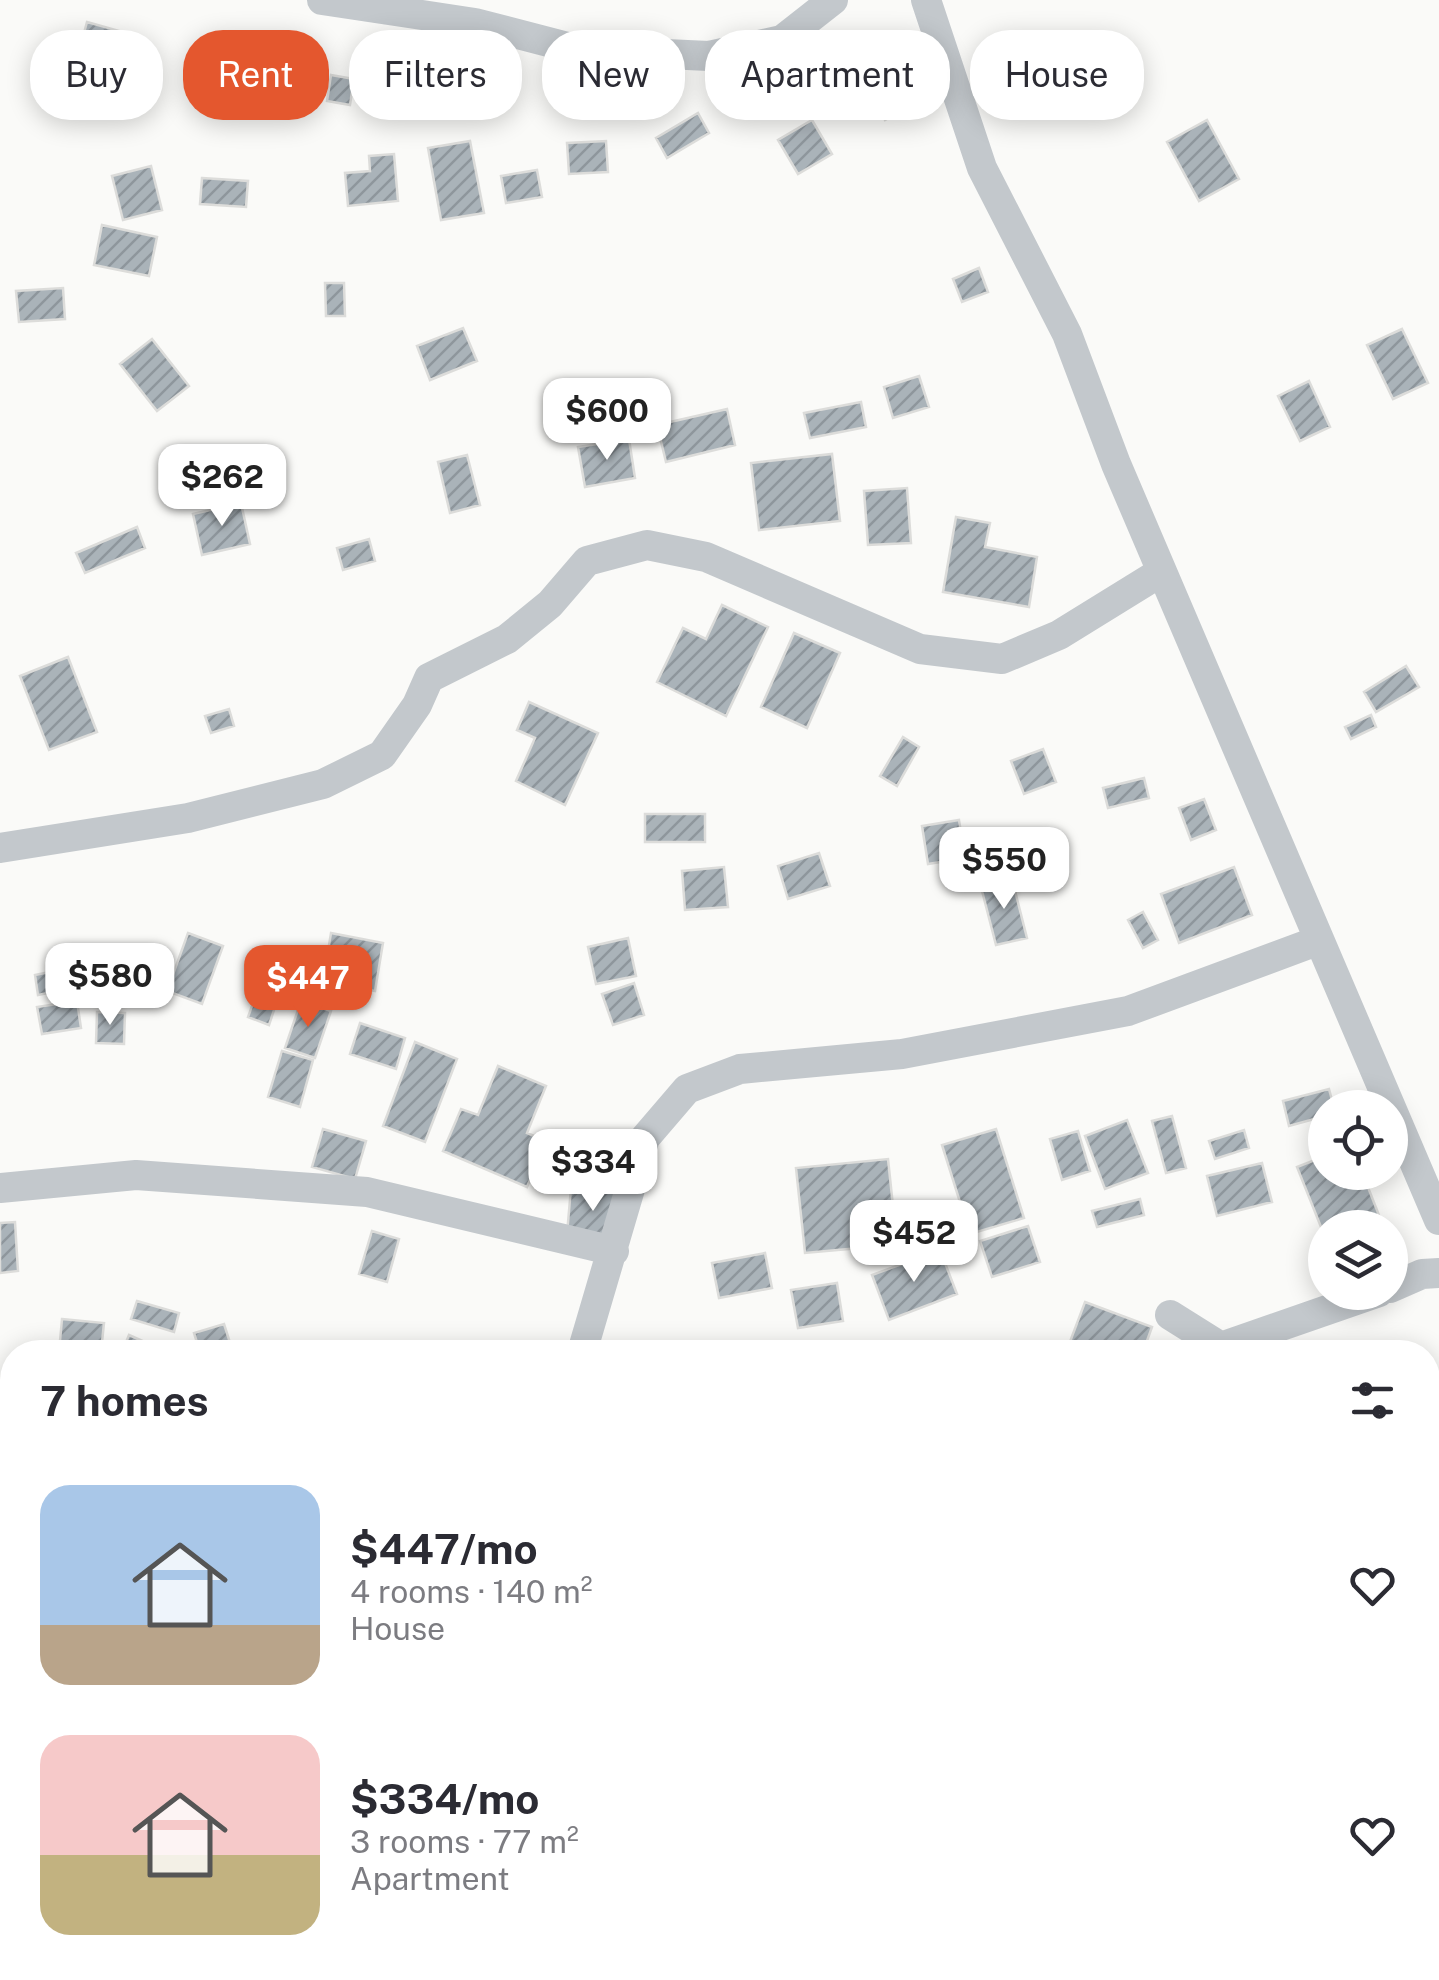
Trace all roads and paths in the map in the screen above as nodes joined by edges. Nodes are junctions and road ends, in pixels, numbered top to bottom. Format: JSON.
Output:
{"nodes":[{"id":1,"x":322,"y":0,"type":"edge"},
{"id":2,"x":834,"y":0,"type":"edge"},
{"id":3,"x":926,"y":0,"type":"edge"},
{"id":4,"x":1161,"y":572,"type":"junction"},
{"id":5,"x":0,"y":848,"type":"edge"},
{"id":6,"x":1317,"y":940,"type":"junction"},
{"id":7,"x":0,"y":1188,"type":"edge"},
{"id":8,"x":1439,"y":1220,"type":"edge"},
{"id":9,"x":614,"y":1251,"type":"junction"},
{"id":10,"x":1439,"y":1272,"type":"edge"},
{"id":11,"x":1408,"y":1280,"type":"edge"},
{"id":12,"x":1326,"y":1310,"type":"edge"},
{"id":13,"x":1170,"y":1315,"type":"dead end"},
{"id":14,"x":586,"y":1340,"type":"edge"},
{"id":15,"x":1211,"y":1340,"type":"edge"},
{"id":16,"x":1239,"y":1340,"type":"edge"}],
"edges":[{"from":1,"to":2,"type":"street"},
{"from":3,"to":4,"type":"street"},
{"from":4,"to":5,"type":"street"},
{"from":4,"to":6,"type":"street"},
{"from":6,"to":8,"type":"street"},
{"from":6,"to":9,"type":"street"},
{"from":7,"to":9,"type":"street"},
{"from":9,"to":14,"type":"street"},
{"from":10,"to":11,"type":"street"},
{"from":12,"to":16,"type":"street"},
{"from":13,"to":15,"type":"street"}]}
